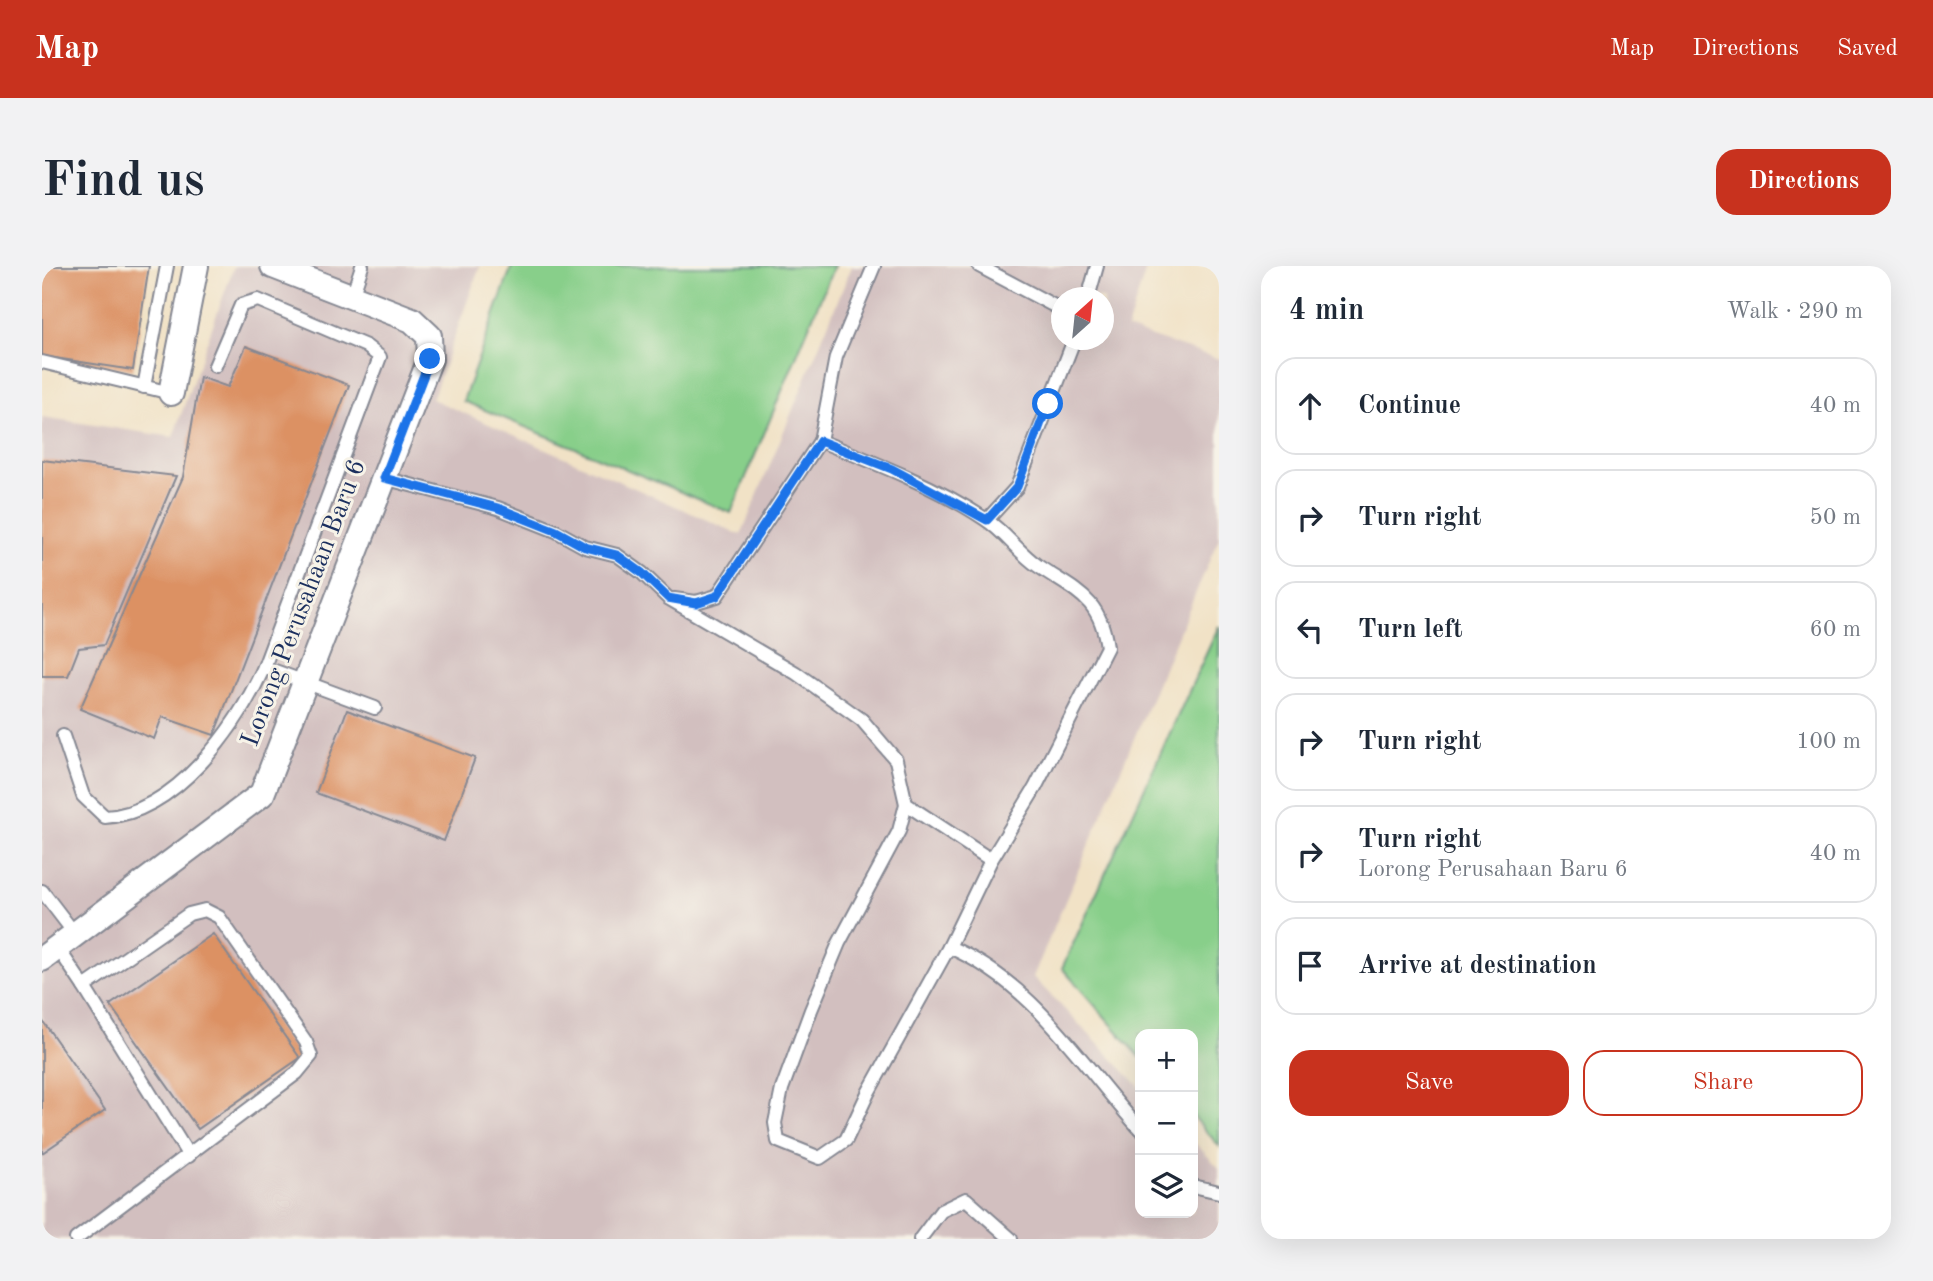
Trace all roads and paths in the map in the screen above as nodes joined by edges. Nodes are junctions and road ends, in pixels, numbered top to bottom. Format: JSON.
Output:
{"nodes":[{"id":1,"x":167,"y":266,"type":"edge"},
{"id":2,"x":196,"y":266,"type":"edge"},
{"id":3,"x":273,"y":266,"type":"edge"},
{"id":4,"x":362,"y":266,"type":"edge"},
{"id":5,"x":874,"y":266,"type":"edge"},
{"id":6,"x":979,"y":266,"type":"edge"},
{"id":7,"x":1097,"y":266,"type":"edge"},
{"id":8,"x":1091,"y":287,"type":"edge"},
{"id":9,"x":352,"y":296,"type":"junction"},
{"id":10,"x":1051,"y":304,"type":"edge"},
{"id":11,"x":1070,"y":350,"type":"edge"},
{"id":12,"x":42,"y":362,"type":"edge"},
{"id":13,"x":215,"y":366,"type":"dead end"},
{"id":14,"x":144,"y":387,"type":"junction"},
{"id":15,"x":171,"y":393,"type":"joint"},
{"id":16,"x":820,"y":441,"type":"junction"},
{"id":17,"x":384,"y":478,"type":"junction"},
{"id":18,"x":987,"y":520,"type":"junction"},
{"id":19,"x":668,"y":598,"type":"junction"},
{"id":20,"x":264,"y":667,"type":"junction"},
{"id":21,"x":304,"y":680,"type":"junction"},
{"id":22,"x":374,"y":708,"type":"dead end"},
{"id":23,"x":63,"y":736,"type":"dead end"},
{"id":24,"x":906,"y":804,"type":"junction"},
{"id":25,"x":991,"y":860,"type":"junction"},
{"id":26,"x":42,"y":891,"type":"edge"},
{"id":27,"x":58,"y":947,"type":"edge"},
{"id":28,"x":949,"y":947,"type":"junction"},
{"id":29,"x":84,"y":987,"type":"junction"},
{"id":30,"x":1135,"y":1123,"type":"edge"},
{"id":31,"x":189,"y":1156,"type":"junction"},
{"id":32,"x":1198,"y":1187,"type":"edge"},
{"id":33,"x":1219,"y":1192,"type":"edge"},
{"id":34,"x":76,"y":1239,"type":"edge"},
{"id":35,"x":920,"y":1239,"type":"edge"},
{"id":36,"x":1011,"y":1239,"type":"edge"}],
"edges":[{"from":1,"to":14,"type":"lane"},
{"from":2,"to":15,"type":"street"},
{"from":3,"to":9,"type":"street","name":"Lorong Perusahaan Baru 6"},
{"from":4,"to":9,"type":"lane"},
{"from":5,"to":16,"type":"lane"},
{"from":6,"to":10,"type":"lane"},
{"from":7,"to":8,"type":"lane"},
{"from":9,"to":17,"type":"street","name":"Lorong Perusahaan Baru 6"},
{"from":11,"to":18,"type":"lane"},
{"from":12,"to":14,"type":"lane"},
{"from":13,"to":20,"type":"lane"},
{"from":14,"to":15,"type":"lane"},
{"from":16,"to":18,"type":"lane"},
{"from":16,"to":19,"type":"lane"},
{"from":17,"to":19,"type":"lane"},
{"from":17,"to":21,"type":"street","name":"Lorong Perusahaan Baru 6"},
{"from":18,"to":25,"type":"lane"},
{"from":19,"to":24,"type":"lane"},
{"from":20,"to":21,"type":"lane"},
{"from":20,"to":23,"type":"lane"},
{"from":21,"to":22,"type":"lane"},
{"from":21,"to":27,"type":"street","name":"Lorong Perusahaan Baru 6"},
{"from":24,"to":25,"type":"lane"},
{"from":24,"to":28,"type":"lane"},
{"from":25,"to":28,"type":"lane"},
{"from":26,"to":27,"type":"lane"},
{"from":27,"to":29,"type":"lane"},
{"from":28,"to":30,"type":"lane"},
{"from":29,"to":31,"type":"lane"},
{"from":29,"to":31,"type":"lane"},
{"from":31,"to":34,"type":"lane"},
{"from":32,"to":33,"type":"lane"},
{"from":35,"to":36,"type":"lane"}]}
